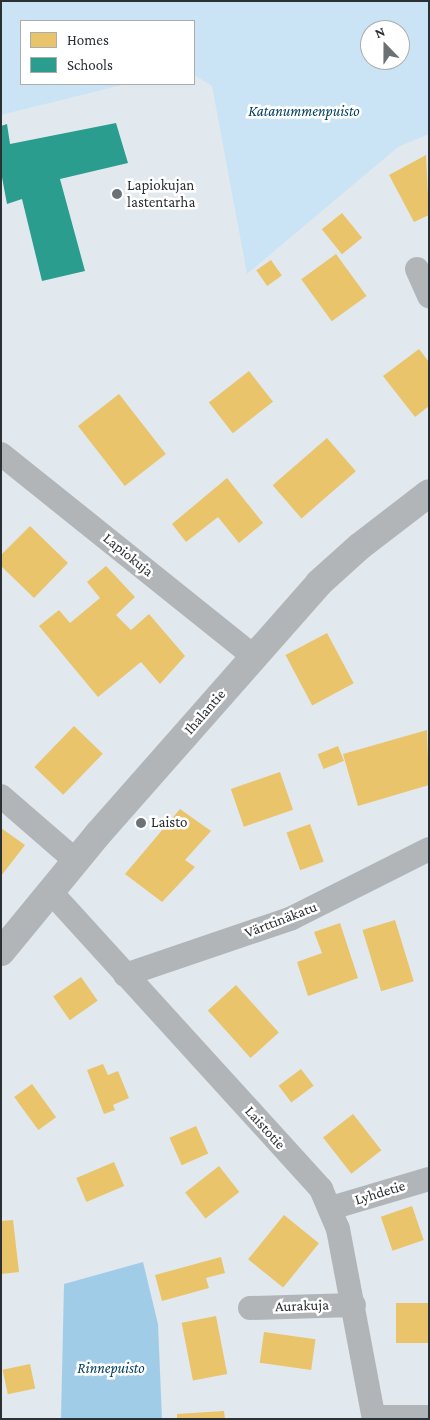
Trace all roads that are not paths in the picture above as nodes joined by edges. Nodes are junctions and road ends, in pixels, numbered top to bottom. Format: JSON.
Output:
{"nodes":[{"id":1,"x":417,"y":269,"type":"dead end"},
{"id":2,"x":429,"y":296,"type":"edge"},
{"id":3,"x":1,"y":454,"type":"edge"},
{"id":4,"x":429,"y":493,"type":"edge"},
{"id":5,"x":253,"y":656,"type":"junction"},
{"id":6,"x":1,"y":796,"type":"edge"},
{"id":7,"x":429,"y":849,"type":"edge"},
{"id":8,"x":76,"y":861,"type":"junction"},
{"id":9,"x":50,"y":891,"type":"junction"},
{"id":10,"x":1,"y":952,"type":"edge"},
{"id":11,"x":125,"y":975,"type":"junction"},
{"id":12,"x":429,"y":1179,"type":"edge"},
{"id":13,"x":332,"y":1208,"type":"junction"},
{"id":14,"x":354,"y":1305,"type":"junction"},
{"id":15,"x":250,"y":1308,"type":"dead end"},
{"id":16,"x":429,"y":1416,"type":"edge"},
{"id":17,"x":374,"y":1418,"type":"edge"}],
"edges":[{"from":1,"to":2,"type":"street"},
{"from":3,"to":5,"type":"street","name":"Lapiokuja"},
{"from":4,"to":5,"type":"street","name":"Ihalantie"},
{"from":5,"to":8,"type":"street","name":"Ihalantie"},
{"from":6,"to":8,"type":"street"},
{"from":7,"to":11,"type":"street","name":"Värttinäkatu"},
{"from":8,"to":9,"type":"street","name":"Ihalantie"},
{"from":9,"to":10,"type":"street","name":"Ihalantie"},
{"from":9,"to":11,"type":"street","name":"Laistotie"},
{"from":11,"to":13,"type":"street","name":"Laistotie"},
{"from":12,"to":13,"type":"street","name":"Lyhdetie"},
{"from":13,"to":14,"type":"street","name":"Laistotie"},
{"from":14,"to":15,"type":"street","name":"Aurakuja"},
{"from":14,"to":17,"type":"street","name":"Laistotie"},
{"from":16,"to":17,"type":"street"}]}
